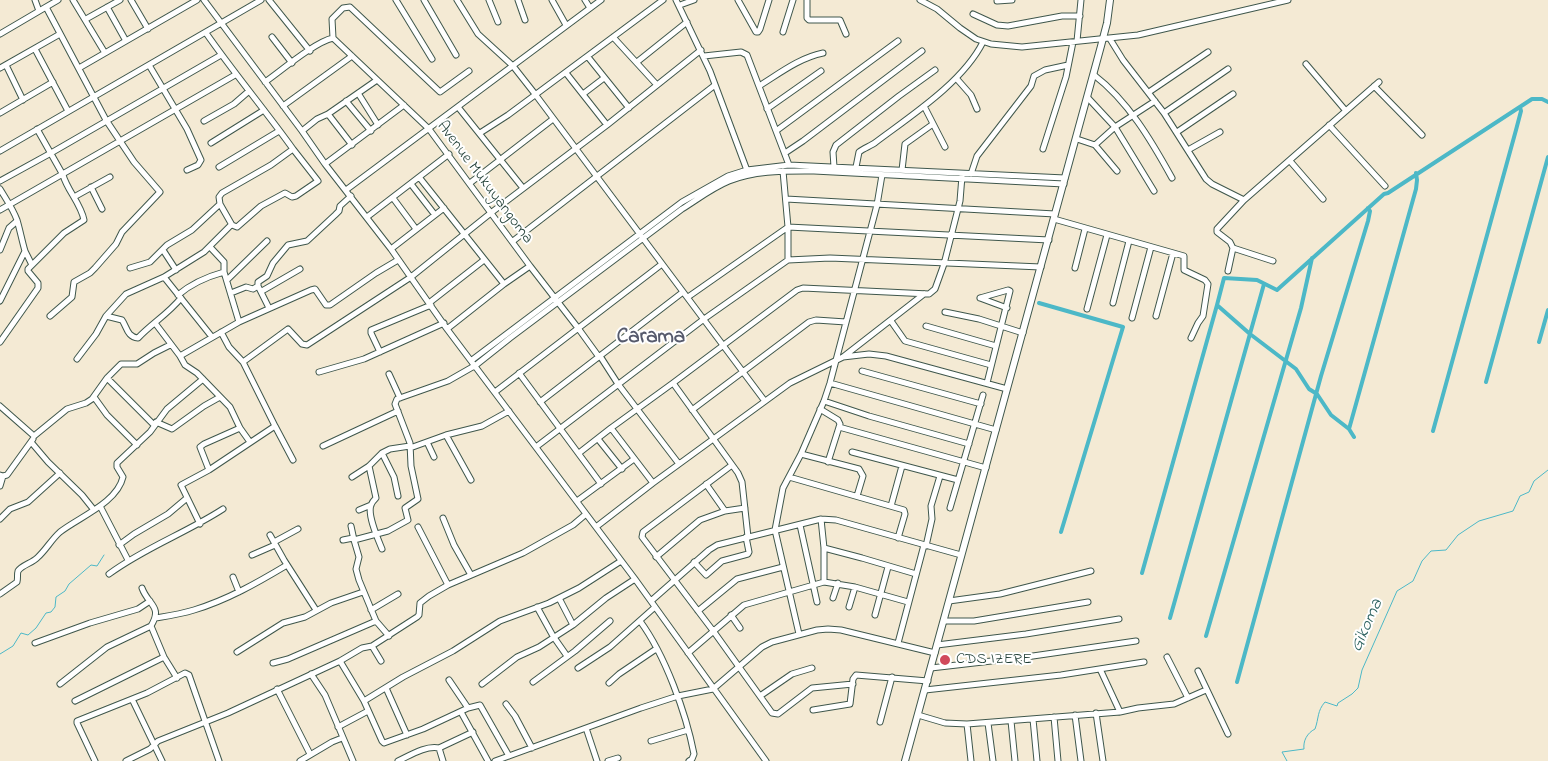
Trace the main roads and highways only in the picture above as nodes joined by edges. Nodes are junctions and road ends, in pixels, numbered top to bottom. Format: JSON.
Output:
{"nodes":[{"id":1,"x":1110,"y":0,"type":"edge"},
{"id":2,"x":908,"y":760,"type":"edge"}],
"edges":[{"from":1,"to":2,"type":"main road"}]}
